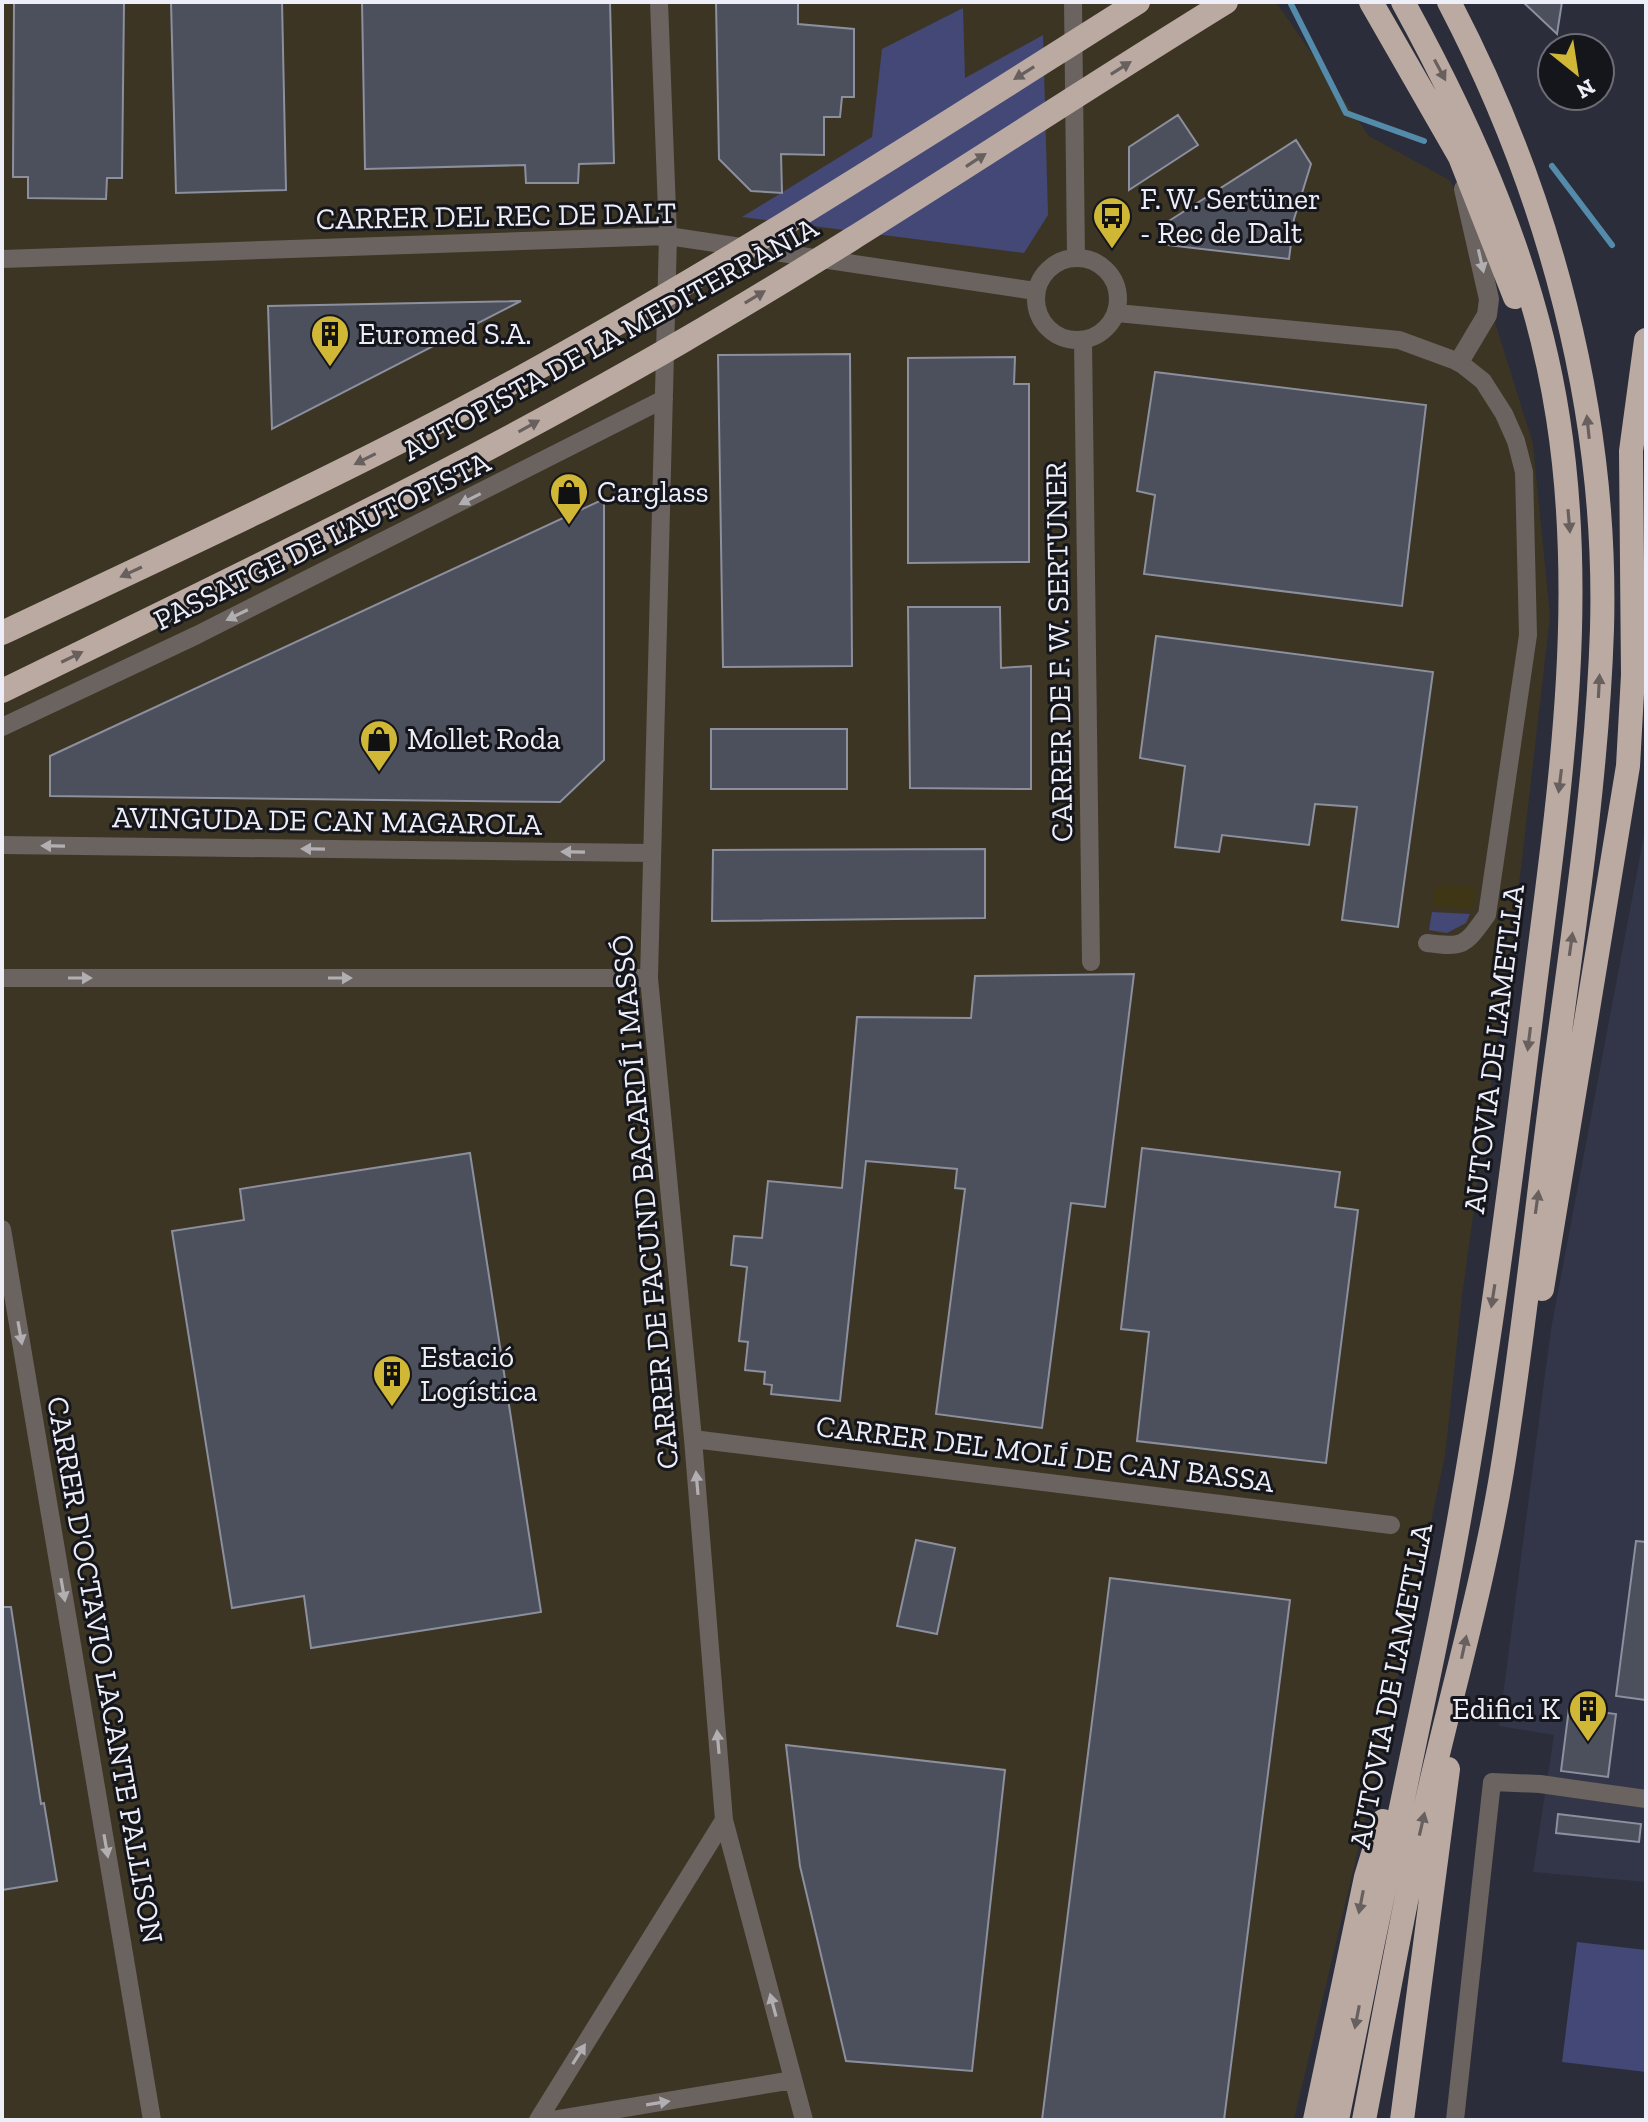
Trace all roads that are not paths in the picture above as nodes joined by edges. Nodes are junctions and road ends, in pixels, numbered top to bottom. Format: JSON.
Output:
{"nodes":[{"id":1,"x":659,"y":2,"type":"edge"},
{"id":2,"x":1073,"y":2,"type":"edge"},
{"id":3,"x":1138,"y":2,"type":"edge"},
{"id":4,"x":1226,"y":2,"type":"edge"},
{"id":5,"x":1371,"y":2,"type":"edge"},
{"id":6,"x":1403,"y":2,"type":"edge"},
{"id":7,"x":1449,"y":2,"type":"edge"},
{"id":8,"x":1460,"y":157,"type":"junction"},
{"id":9,"x":668,"y":236,"type":"junction"},
{"id":10,"x":1076,"y":257,"type":"junction"},
{"id":11,"x":2,"y":259,"type":"edge"},
{"id":12,"x":1035,"y":291,"type":"junction"},
{"id":13,"x":1117,"y":313,"type":"junction"},
{"id":14,"x":1083,"y":340,"type":"junction"},
{"id":15,"x":1646,"y":340,"type":"edge"},
{"id":16,"x":1459,"y":362,"type":"junction"},
{"id":17,"x":664,"y":399,"type":"junction"},
{"id":18,"x":1558,"y":416,"type":"junction"},
{"id":19,"x":2,"y":633,"type":"edge"},
{"id":20,"x":2,"y":691,"type":"edge"},
{"id":21,"x":2,"y":727,"type":"edge"},
{"id":22,"x":1646,"y":735,"type":"edge"},
{"id":23,"x":1618,"y":832,"type":"junction"},
{"id":24,"x":2,"y":845,"type":"edge"},
{"id":25,"x":651,"y":853,"type":"junction"},
{"id":26,"x":1427,"y":943,"type":"dead end"},
{"id":27,"x":1091,"y":962,"type":"dead end"},
{"id":28,"x":2,"y":978,"type":"edge"},
{"id":29,"x":649,"y":978,"type":"junction"},
{"id":30,"x":2,"y":1229,"type":"edge"},
{"id":31,"x":693,"y":1439,"type":"junction"},
{"id":32,"x":1501,"y":1474,"type":"junction"},
{"id":33,"x":1391,"y":1525,"type":"dead end"},
{"id":34,"x":1417,"y":1720,"type":"junction"},
{"id":35,"x":1447,"y":1724,"type":"junction"},
{"id":36,"x":1646,"y":1799,"type":"edge"},
{"id":37,"x":724,"y":1820,"type":"junction"},
{"id":38,"x":793,"y":2080,"type":"junction"},
{"id":39,"x":152,"y":2120,"type":"edge"},
{"id":40,"x":538,"y":2120,"type":"edge"},
{"id":41,"x":553,"y":2120,"type":"edge"},
{"id":42,"x":804,"y":2120,"type":"edge"},
{"id":43,"x":1315,"y":2120,"type":"edge"},
{"id":44,"x":1337,"y":2120,"type":"edge"},
{"id":45,"x":1364,"y":2120,"type":"edge"},
{"id":46,"x":1402,"y":2120,"type":"edge"},
{"id":47,"x":1455,"y":2120,"type":"edge"}],
"edges":[{"from":1,"to":9,"type":"street","name":"CARRER DE FACUND BACARDÍ I MASSÓ"},
{"from":2,"to":10,"type":"street"},
{"from":3,"to":19,"type":"highway","name":"AUTOPISTA DE LA MEDITERRÀNIA","one_way":true,"bridge":true},
{"from":20,"to":4,"type":"highway","name":"AUTOPISTA DE LA MEDITERRÀNIA","one_way":true,"bridge":true},
{"from":5,"to":8,"type":"highway"},
{"from":6,"to":18,"type":"highway","name":"AUTOVIA DE L'AMETLLA","one_way":true},
{"from":32,"to":7,"type":"highway","name":"AUTOVIA DE L'AMETLLA","one_way":true},
{"from":8,"to":16,"type":"street","one_way":true},
{"from":8,"to":18,"type":"highway"},
{"from":9,"to":11,"type":"street","name":"CARRER DEL REC DE DALT"},
{"from":9,"to":12,"type":"street","name":"CARRER DEL REC DE DALT"},
{"from":9,"to":17,"type":"street","name":"CARRER DE FACUND BACARDÍ I MASSÓ"},
{"from":10,"to":12,"type":"street"},
{"from":10,"to":13,"type":"street"},
{"from":12,"to":14,"type":"street"},
{"from":13,"to":14,"type":"street"},
{"from":13,"to":16,"type":"street"},
{"from":14,"to":27,"type":"street","name":"CARRER DE F. W. SERTUNER"},
{"from":15,"to":23,"type":"highway"},
{"from":16,"to":26,"type":"street"},
{"from":17,"to":21,"type":"street","name":"PASSATGE DE L'AUTOPISTA","one_way":true},
{"from":17,"to":25,"type":"street","name":"CARRER DE FACUND BACARDÍ I MASSÓ"},
{"from":18,"to":34,"type":"highway","name":"AUTOVIA DE L'AMETLLA","one_way":true},
{"from":22,"to":23,"type":"highway"},
{"from":23,"to":32,"type":"highway"},
{"from":25,"to":24,"type":"street","name":"AVINGUDA DE CAN MAGAROLA","one_way":true},
{"from":25,"to":29,"type":"street","name":"CARRER DE FACUND BACARDÍ I MASSÓ"},
{"from":28,"to":29,"type":"street","one_way":true},
{"from":29,"to":31,"type":"street","name":"CARRER DE FACUND BACARDÍ I MASSÓ"},
{"from":30,"to":39,"type":"street","name":"CARRER D'OCTAVIO LACANTE PALLISON","one_way":true},
{"from":31,"to":33,"type":"street","name":"CARRER DEL MOLÍ DE CAN BASSA"},
{"from":37,"to":31,"type":"street","name":"CARRER DE FACUND BACARDÍ I MASSÓ","one_way":true},
{"from":35,"to":32,"type":"highway","name":"AUTOVIA DE L'AMETLLA","one_way":true},
{"from":34,"to":43,"type":"highway","one_way":true},
{"from":34,"to":44,"type":"highway","name":"AUTOVIA DE L'AMETLLA","one_way":true},
{"from":45,"to":35,"type":"highway","name":"AUTOVIA DE L'AMETLLA","one_way":true},
{"from":35,"to":46,"type":"highway"},
{"from":36,"to":47,"type":"street"},
{"from":38,"to":37,"type":"street","name":"CARRER DE FACUND BACARDÍ I MASSÓ","one_way":true},
{"from":40,"to":37,"type":"street","one_way":true},
{"from":41,"to":38,"type":"street","one_way":true},
{"from":38,"to":42,"type":"street","name":"CARRER DE FACUND BACARDÍ I MASSÓ"}]}
